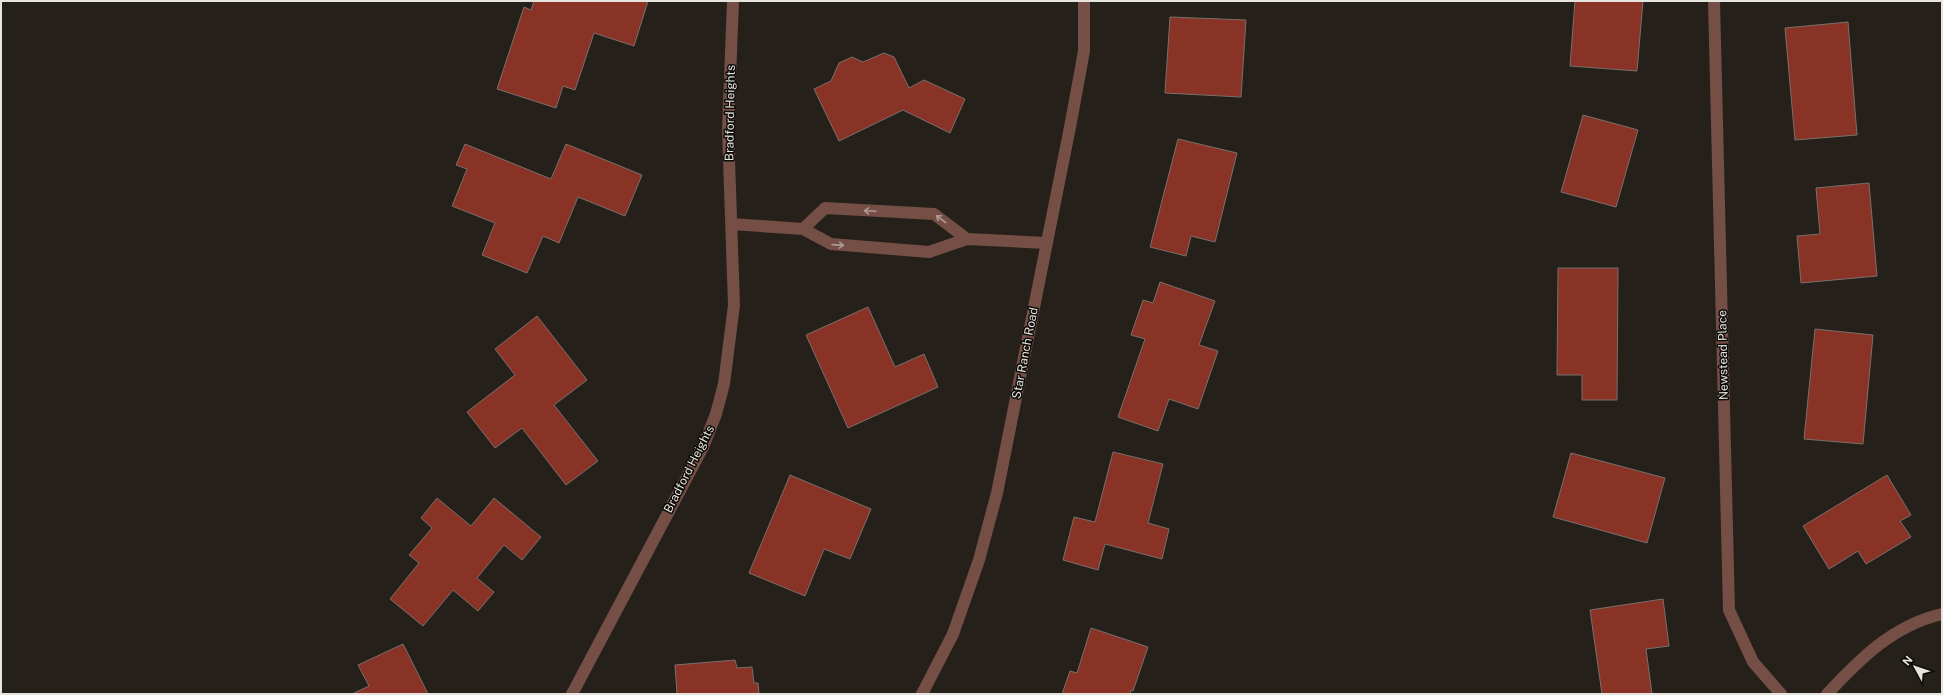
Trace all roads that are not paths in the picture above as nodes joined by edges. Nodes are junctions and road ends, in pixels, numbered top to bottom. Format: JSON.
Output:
{"nodes":[{"id":1,"x":733,"y":1,"type":"edge"},
{"id":2,"x":1084,"y":1,"type":"edge"},
{"id":3,"x":1714,"y":1,"type":"edge"},
{"id":4,"x":732,"y":224,"type":"junction"},
{"id":5,"x":803,"y":228,"type":"junction"},
{"id":6,"x":967,"y":239,"type":"junction"},
{"id":7,"x":1046,"y":243,"type":"junction"},
{"id":8,"x":1942,"y":614,"type":"edge"},
{"id":9,"x":572,"y":694,"type":"edge"},
{"id":10,"x":922,"y":694,"type":"edge"},
{"id":11,"x":1781,"y":694,"type":"edge"},
{"id":12,"x":1827,"y":694,"type":"edge"}],
"edges":[{"from":1,"to":4,"type":"street","name":"Bradford Heights"},
{"from":2,"to":7,"type":"street","name":"Star Ranch Road"},
{"from":3,"to":11,"type":"street","name":"Newstead Place"},
{"from":4,"to":5,"type":"street"},
{"from":4,"to":9,"type":"street","name":"Bradford Heights"},
{"from":5,"to":6,"type":"street","one_way":true},
{"from":6,"to":5,"type":"street","one_way":true},
{"from":6,"to":7,"type":"street"},
{"from":7,"to":10,"type":"street","name":"Star Ranch Road"},
{"from":8,"to":12,"type":"street"}]}
